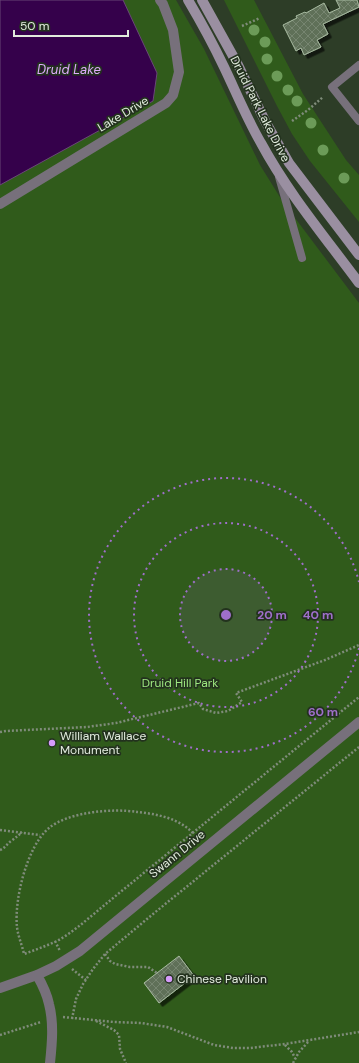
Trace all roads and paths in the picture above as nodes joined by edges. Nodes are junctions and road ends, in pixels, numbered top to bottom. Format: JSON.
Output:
{"nodes":[{"id":1,"x":160,"y":0,"type":"edge"},
{"id":2,"x":188,"y":0,"type":"edge"},
{"id":3,"x":202,"y":0,"type":"edge"},
{"id":4,"x":260,"y":18,"type":"dead end"},
{"id":5,"x":242,"y":26,"type":"dead end"},
{"id":6,"x":359,"y":65,"type":"edge"},
{"id":7,"x":323,"y":97,"type":"dead end"},
{"id":8,"x":292,"y":121,"type":"dead end"},
{"id":9,"x":359,"y":121,"type":"edge"},
{"id":10,"x":278,"y":173,"type":"junction"},
{"id":11,"x":0,"y":204,"type":"edge"},
{"id":12,"x":359,"y":254,"type":"edge"},
{"id":13,"x":302,"y":258,"type":"dead end"},
{"id":14,"x":359,"y":283,"type":"edge"},
{"id":15,"x":359,"y":644,"type":"edge"},
{"id":16,"x":359,"y":697,"type":"edge"},
{"id":17,"x":359,"y":722,"type":"edge"},
{"id":18,"x":0,"y":732,"type":"edge"},
{"id":19,"x":359,"y":747,"type":"edge"},
{"id":20,"x":0,"y":830,"type":"edge"},
{"id":21,"x":22,"y":832,"type":"junction"},
{"id":22,"x":193,"y":833,"type":"junction"},
{"id":23,"x":40,"y":836,"type":"junction"},
{"id":24,"x":0,"y":850,"type":"edge"},
{"id":25,"x":55,"y":942,"type":"junction"},
{"id":26,"x":62,"y":953,"type":"dead end"},
{"id":27,"x":105,"y":954,"type":"junction"},
{"id":28,"x":71,"y":967,"type":"dead end"},
{"id":29,"x":157,"y":973,"type":"dead end"},
{"id":30,"x":37,"y":975,"type":"junction"},
{"id":31,"x":86,"y":980,"type":"junction"},
{"id":32,"x":0,"y":988,"type":"edge"},
{"id":33,"x":61,"y":1017,"type":"dead end"},
{"id":34,"x":72,"y":1018,"type":"junction"},
{"id":35,"x":94,"y":1020,"type":"junction"},
{"id":36,"x":43,"y":1021,"type":"dead end"},
{"id":37,"x":359,"y":1032,"type":"edge"},
{"id":38,"x":0,"y":1035,"type":"edge"},
{"id":39,"x":308,"y":1041,"type":"junction"},
{"id":40,"x":285,"y":1044,"type":"junction"},
{"id":41,"x":296,"y":1059,"type":"junction"},
{"id":42,"x":50,"y":1063,"type":"edge"},
{"id":43,"x":126,"y":1063,"type":"edge"},
{"id":44,"x":294,"y":1063,"type":"edge"}],
"edges":[{"from":1,"to":11,"type":"street","name":"Lake Drive"},
{"from":2,"to":10,"type":"main road","name":"Druid Park Lake Drive"},
{"from":3,"to":12,"type":"main road","name":"Druid Park Lake Drive"},
{"from":4,"to":5,"type":"path"},
{"from":6,"to":9,"type":"lane"},
{"from":7,"to":8,"type":"path"},
{"from":10,"to":13,"type":"lane"},
{"from":10,"to":14,"type":"main road","name":"Druid Park Lake Drive"},
{"from":15,"to":18,"type":"path"},
{"from":16,"to":22,"type":"path"},
{"from":17,"to":30,"type":"street","name":"Swann Drive"},
{"from":19,"to":27,"type":"path"},
{"from":20,"to":21,"type":"path"},
{"from":21,"to":23,"type":"path"},
{"from":21,"to":24,"type":"path"},
{"from":22,"to":23,"type":"path"},
{"from":22,"to":25,"type":"path"},
{"from":23,"to":25,"type":"path"},
{"from":25,"to":26,"type":"path"},
{"from":27,"to":29,"type":"path"},
{"from":27,"to":31,"type":"path"},
{"from":28,"to":31,"type":"path"},
{"from":30,"to":32,"type":"street","name":"Swann Drive"},
{"from":30,"to":42,"type":"street"},
{"from":31,"to":34,"type":"path"},
{"from":33,"to":34,"type":"path"},
{"from":34,"to":35,"type":"path"},
{"from":35,"to":40,"type":"path"},
{"from":35,"to":43,"type":"path"},
{"from":36,"to":38,"type":"path"},
{"from":37,"to":39,"type":"path"},
{"from":39,"to":40,"type":"path"},
{"from":39,"to":41,"type":"path"},
{"from":40,"to":41,"type":"path"},
{"from":41,"to":44,"type":"path"}]}
